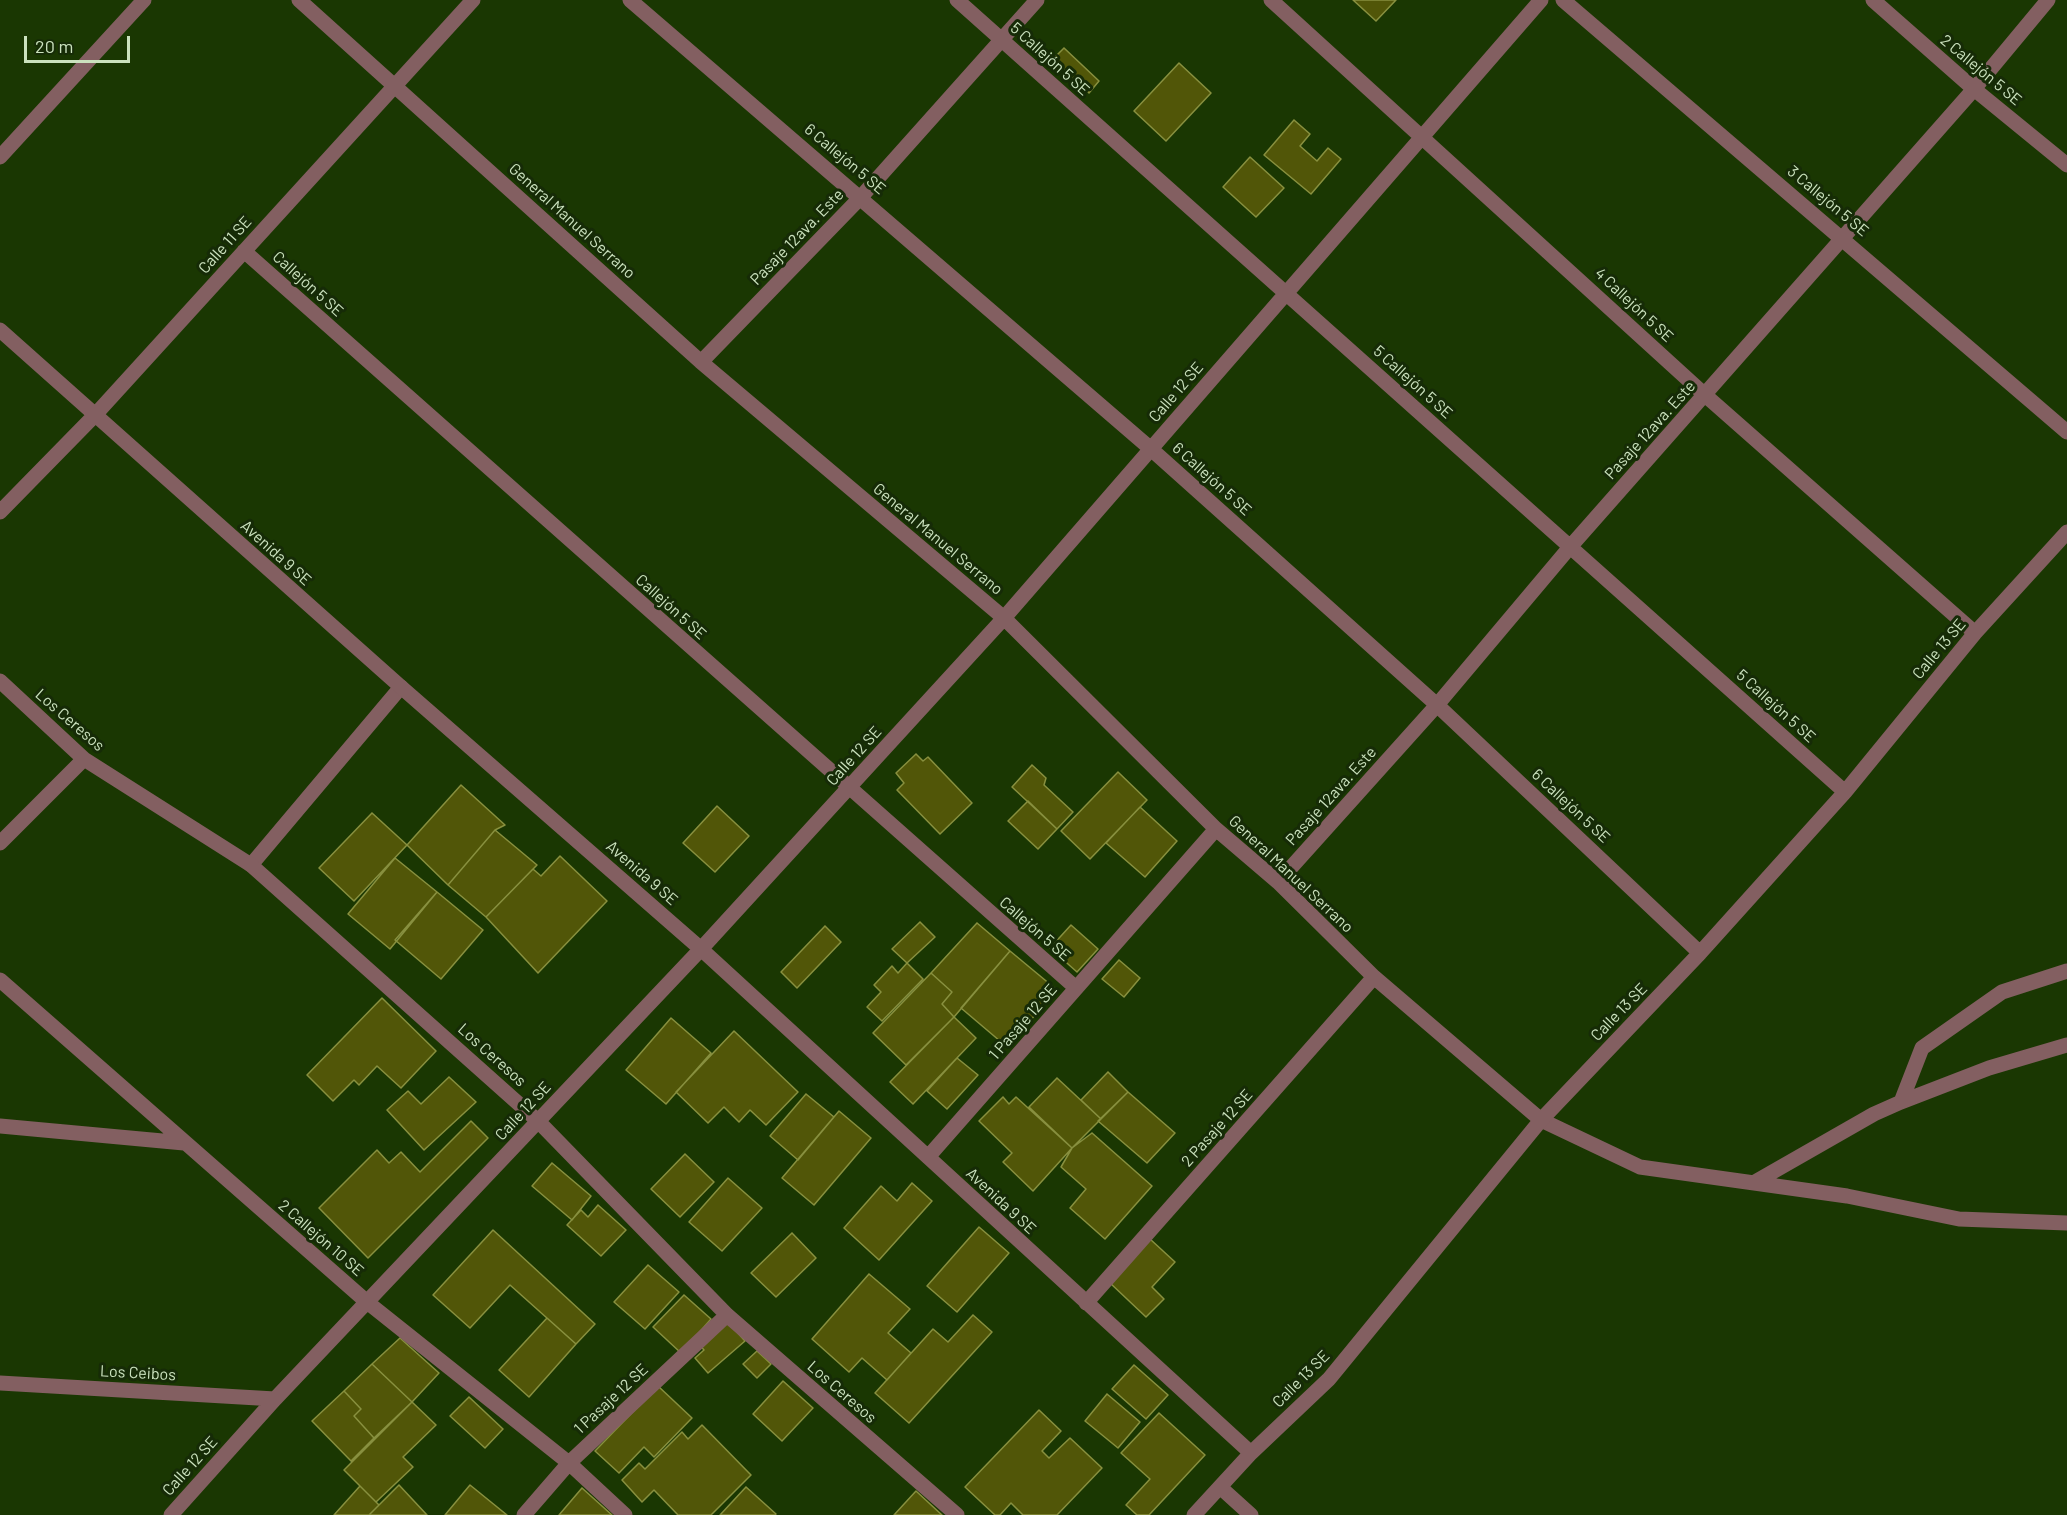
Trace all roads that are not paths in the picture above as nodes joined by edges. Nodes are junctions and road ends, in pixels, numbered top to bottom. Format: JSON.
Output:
{"nodes":[{"id":1,"x":144,"y":0,"type":"edge"},
{"id":2,"x":298,"y":0,"type":"edge"},
{"id":3,"x":473,"y":0,"type":"edge"},
{"id":4,"x":630,"y":0,"type":"edge"},
{"id":5,"x":957,"y":0,"type":"edge"},
{"id":6,"x":1037,"y":0,"type":"edge"},
{"id":7,"x":1271,"y":0,"type":"edge"},
{"id":8,"x":1541,"y":0,"type":"edge"},
{"id":9,"x":1563,"y":0,"type":"edge"},
{"id":10,"x":1873,"y":0,"type":"edge"},
{"id":11,"x":2048,"y":0,"type":"edge"},
{"id":12,"x":1000,"y":39,"type":"junction"},
{"id":13,"x":395,"y":84,"type":"junction"},
{"id":14,"x":1974,"y":89,"type":"junction"},
{"id":15,"x":1423,"y":136,"type":"junction"},
{"id":16,"x":0,"y":157,"type":"edge"},
{"id":17,"x":2067,"y":165,"type":"edge"},
{"id":18,"x":861,"y":197,"type":"junction"},
{"id":19,"x":1843,"y":238,"type":"junction"},
{"id":20,"x":244,"y":251,"type":"junction"},
{"id":21,"x":1286,"y":293,"type":"junction"},
{"id":22,"x":0,"y":330,"type":"edge"},
{"id":23,"x":701,"y":362,"type":"junction"},
{"id":24,"x":1705,"y":395,"type":"junction"},
{"id":25,"x":95,"y":416,"type":"junction"},
{"id":26,"x":2067,"y":432,"type":"edge"},
{"id":27,"x":1151,"y":448,"type":"junction"},
{"id":28,"x":0,"y":512,"type":"edge"},
{"id":29,"x":2067,"y":532,"type":"edge"},
{"id":30,"x":1570,"y":547,"type":"junction"},
{"id":31,"x":1004,"y":618,"type":"junction"},
{"id":32,"x":1975,"y":633,"type":"junction"},
{"id":33,"x":0,"y":681,"type":"edge"},
{"id":34,"x":400,"y":687,"type":"junction"},
{"id":35,"x":1437,"y":705,"type":"junction"},
{"id":36,"x":84,"y":759,"type":"junction"},
{"id":37,"x":848,"y":789,"type":"junction"},
{"id":38,"x":1845,"y":792,"type":"junction"},
{"id":39,"x":1216,"y":829,"type":"junction"},
{"id":40,"x":0,"y":843,"type":"edge"},
{"id":41,"x":251,"y":865,"type":"junction"},
{"id":42,"x":1278,"y":882,"type":"junction"},
{"id":43,"x":701,"y":949,"type":"junction"},
{"id":44,"x":1700,"y":953,"type":"junction"},
{"id":45,"x":2067,"y":971,"type":"edge"},
{"id":46,"x":1374,"y":977,"type":"junction"},
{"id":47,"x":0,"y":980,"type":"edge"},
{"id":48,"x":1076,"y":988,"type":"junction"},
{"id":49,"x":2067,"y":1045,"type":"edge"},
{"id":50,"x":1901,"y":1102,"type":"junction"},
{"id":51,"x":1541,"y":1120,"type":"junction"},
{"id":52,"x":538,"y":1121,"type":"junction"},
{"id":53,"x":0,"y":1126,"type":"edge"},
{"id":54,"x":184,"y":1143,"type":"junction"},
{"id":55,"x":928,"y":1157,"type":"junction"},
{"id":56,"x":1755,"y":1182,"type":"junction"},
{"id":57,"x":2067,"y":1223,"type":"edge"},
{"id":58,"x":367,"y":1302,"type":"junction"},
{"id":59,"x":1086,"y":1304,"type":"junction"},
{"id":60,"x":727,"y":1315,"type":"junction"},
{"id":61,"x":0,"y":1383,"type":"edge"},
{"id":62,"x":275,"y":1399,"type":"junction"},
{"id":63,"x":1251,"y":1453,"type":"junction"},
{"id":64,"x":569,"y":1463,"type":"junction"},
{"id":65,"x":1220,"y":1487,"type":"junction"},
{"id":66,"x":171,"y":1515,"type":"edge"},
{"id":67,"x":524,"y":1515,"type":"edge"},
{"id":68,"x":625,"y":1515,"type":"edge"},
{"id":69,"x":957,"y":1515,"type":"edge"},
{"id":70,"x":1194,"y":1515,"type":"edge"},
{"id":71,"x":1251,"y":1515,"type":"edge"}],
"edges":[{"from":1,"to":16,"type":"street"},
{"from":2,"to":13,"type":"street","name":"General Manuel Serrano"},
{"from":3,"to":13,"type":"street","name":"Calle 11 SE"},
{"from":4,"to":18,"type":"street","name":"6 Callejón 5 SE"},
{"from":5,"to":12,"type":"street","name":"5 Callejón 5 SE"},
{"from":6,"to":12,"type":"street","name":"Pasaje 12ava. Este"},
{"from":7,"to":15,"type":"street","name":"4 Callejón 5 SE"},
{"from":8,"to":15,"type":"street","name":"Calle 12 SE"},
{"from":9,"to":19,"type":"street","name":"3 Callejón 5 SE"},
{"from":10,"to":14,"type":"street","name":"2 Callejón 5 SE"},
{"from":11,"to":14,"type":"street","name":"Pasaje 12ava. Este"},
{"from":12,"to":18,"type":"street","name":"Pasaje 12ava. Este"},
{"from":12,"to":21,"type":"street","name":"5 Callejón 5 SE"},
{"from":13,"to":20,"type":"street","name":"Calle 11 SE"},
{"from":13,"to":23,"type":"street","name":"General Manuel Serrano"},
{"from":14,"to":17,"type":"street","name":"2 Callejón 5 SE"},
{"from":14,"to":19,"type":"street","name":"Pasaje 12ava. Este"},
{"from":15,"to":21,"type":"street","name":"Calle 12 SE"},
{"from":15,"to":24,"type":"street","name":"4 Callejón 5 SE"},
{"from":18,"to":23,"type":"street","name":"Pasaje 12ava. Este"},
{"from":18,"to":27,"type":"street","name":"6 Callejón 5 SE"},
{"from":19,"to":24,"type":"street","name":"Pasaje 12ava. Este"},
{"from":19,"to":26,"type":"street","name":"3 Callejón 5 SE"},
{"from":20,"to":25,"type":"street","name":"Calle 11 SE"},
{"from":20,"to":37,"type":"street","name":"Callejón 5 SE"},
{"from":21,"to":27,"type":"street","name":"Calle 12 SE"},
{"from":21,"to":30,"type":"street","name":"5 Callejón 5 SE"},
{"from":22,"to":25,"type":"street","name":"Avenida 9 SE"},
{"from":23,"to":31,"type":"street","name":"General Manuel Serrano"},
{"from":24,"to":30,"type":"street","name":"Pasaje 12ava. Este"},
{"from":24,"to":32,"type":"street","name":"4 Callejón 5 SE"},
{"from":25,"to":28,"type":"street","name":"Calle 11 SE"},
{"from":25,"to":34,"type":"street","name":"Avenida 9 SE"},
{"from":27,"to":31,"type":"street","name":"Calle 12 SE"},
{"from":27,"to":35,"type":"street","name":"6 Callejón 5 SE"},
{"from":29,"to":32,"type":"street","name":"Calle 13 SE"},
{"from":30,"to":35,"type":"street","name":"Pasaje 12ava. Este"},
{"from":30,"to":38,"type":"street","name":"5 Callejón 5 SE"},
{"from":31,"to":37,"type":"street","name":"Calle 12 SE"},
{"from":31,"to":39,"type":"street","name":"General Manuel Serrano"},
{"from":32,"to":38,"type":"street","name":"Calle 13 SE"},
{"from":33,"to":36,"type":"street","name":"Los Ceresos"},
{"from":34,"to":41,"type":"street"},
{"from":34,"to":43,"type":"street","name":"Avenida 9 SE"},
{"from":35,"to":42,"type":"street","name":"Pasaje 12ava. Este"},
{"from":35,"to":44,"type":"street","name":"6 Callejón 5 SE"},
{"from":36,"to":40,"type":"street"},
{"from":36,"to":41,"type":"street","name":"Los Ceresos"},
{"from":37,"to":43,"type":"street","name":"Calle 12 SE"},
{"from":37,"to":48,"type":"street","name":"Callejón 5 SE"},
{"from":38,"to":44,"type":"street","name":"Calle 13 SE"},
{"from":39,"to":42,"type":"street","name":"General Manuel Serrano"},
{"from":39,"to":48,"type":"street","name":"1 Pasaje 12 SE"},
{"from":41,"to":52,"type":"street","name":"Los Ceresos"},
{"from":42,"to":46,"type":"street","name":"General Manuel Serrano"},
{"from":43,"to":52,"type":"street","name":"Calle 12 SE"},
{"from":43,"to":55,"type":"street","name":"Avenida 9 SE"},
{"from":44,"to":51,"type":"street","name":"Calle 13 SE"},
{"from":45,"to":50,"type":"street"},
{"from":46,"to":51,"type":"street","name":"General Manuel Serrano"},
{"from":46,"to":59,"type":"street","name":"2 Pasaje 12 SE"},
{"from":47,"to":54,"type":"street","name":"2 Callejón 10 SE"},
{"from":48,"to":55,"type":"street","name":"1 Pasaje 12 SE"},
{"from":49,"to":50,"type":"street"},
{"from":50,"to":56,"type":"street"},
{"from":51,"to":56,"type":"street","name":"General Manuel Serrano"},
{"from":51,"to":63,"type":"street","name":"Calle 13 SE"},
{"from":52,"to":58,"type":"street","name":"Calle 12 SE"},
{"from":52,"to":60,"type":"street","name":"Los Ceresos"},
{"from":53,"to":54,"type":"street"},
{"from":54,"to":58,"type":"street","name":"2 Callejón 10 SE"},
{"from":55,"to":59,"type":"street","name":"Avenida 9 SE"},
{"from":56,"to":57,"type":"street","name":"General Manuel Serrano"},
{"from":58,"to":62,"type":"street","name":"Calle 12 SE"},
{"from":58,"to":64,"type":"street","name":"2 Callejón 10 SE"},
{"from":59,"to":63,"type":"street","name":"Avenida 9 SE"},
{"from":60,"to":64,"type":"street","name":"1 Pasaje 12 SE"},
{"from":60,"to":69,"type":"street","name":"Los Ceresos"},
{"from":61,"to":62,"type":"street","name":"Los Ceibos"},
{"from":62,"to":66,"type":"street","name":"Calle 12 SE"},
{"from":63,"to":65,"type":"street","name":"Calle 13 SE"},
{"from":64,"to":67,"type":"street","name":"1 Pasaje 12 SE"},
{"from":64,"to":68,"type":"street","name":"2 Callejón 10 SE"},
{"from":65,"to":70,"type":"street","name":"Calle 13 SE"},
{"from":65,"to":71,"type":"street"}]}
